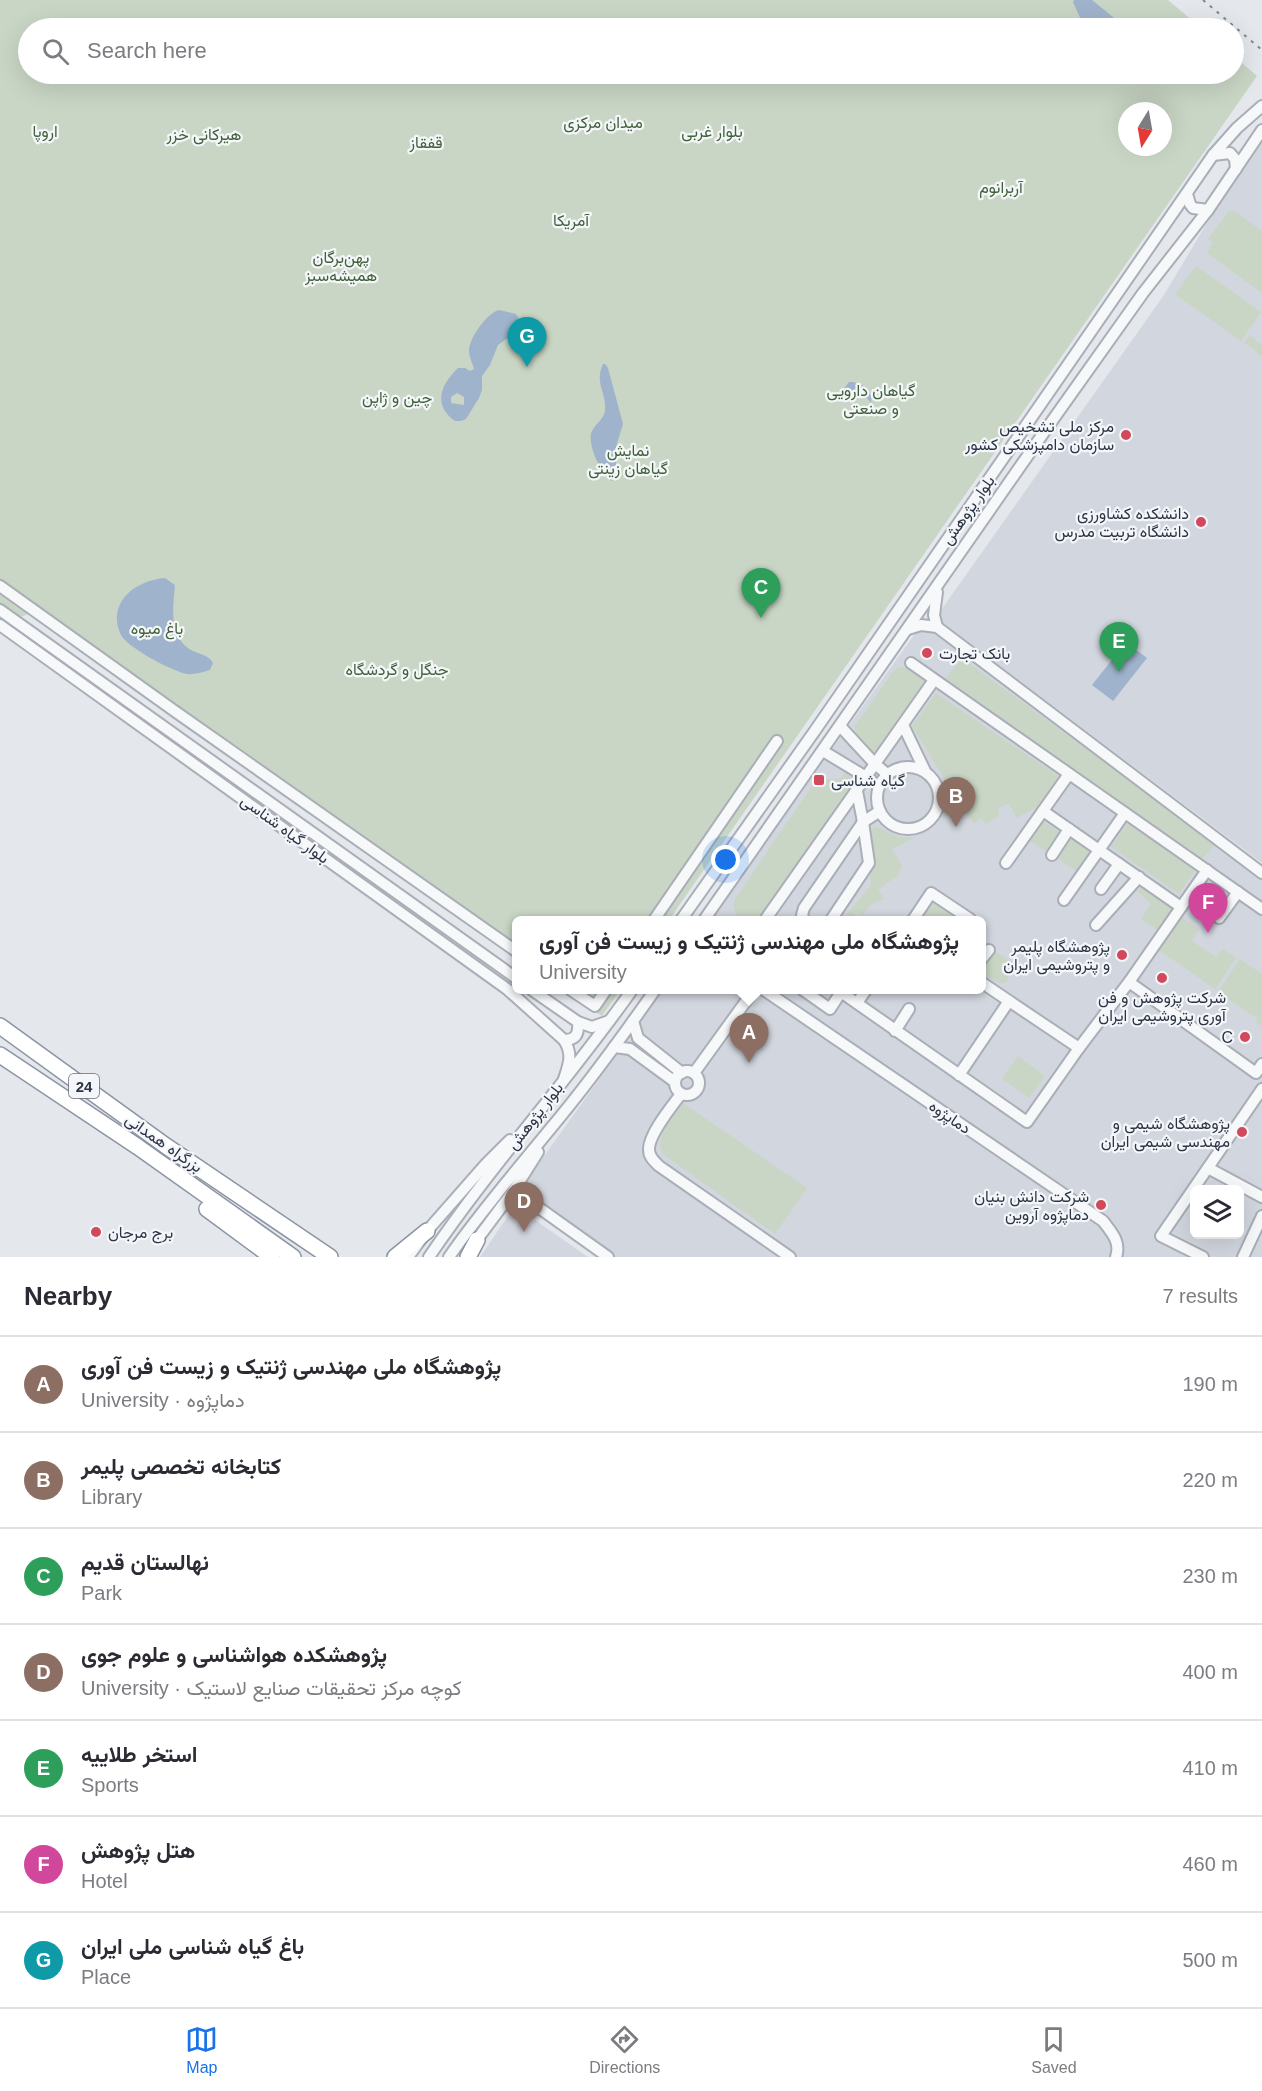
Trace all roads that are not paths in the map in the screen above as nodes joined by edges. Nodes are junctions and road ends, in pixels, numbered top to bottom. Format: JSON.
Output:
{"nodes":[{"id":1,"x":1262,"y":106,"type":"edge"},
{"id":2,"x":1262,"y":130,"type":"edge"},
{"id":3,"x":1214,"y":155,"type":"junction"},
{"id":4,"x":1236,"y":169,"type":"junction"},
{"id":5,"x":1187,"y":194,"type":"junction"},
{"id":6,"x":1208,"y":210,"type":"junction"},
{"id":7,"x":0,"y":586,"type":"edge"},
{"id":8,"x":938,"y":587,"type":"junction"},
{"id":9,"x":0,"y":610,"type":"edge"},
{"id":10,"x":0,"y":625,"type":"edge"},
{"id":11,"x":937,"y":627,"type":"junction"},
{"id":12,"x":908,"y":629,"type":"junction"},
{"id":13,"x":911,"y":663,"type":"dead end"},
{"id":14,"x":934,"y":681,"type":"junction"},
{"id":15,"x":903,"y":725,"type":"junction"},
{"id":16,"x":840,"y":726,"type":"junction"},
{"id":17,"x":777,"y":741,"type":"dead end"},
{"id":18,"x":823,"y":751,"type":"junction"},
{"id":19,"x":874,"y":764,"type":"junction"},
{"id":20,"x":925,"y":771,"type":"junction"},
{"id":21,"x":887,"y":774,"type":"junction"},
{"id":22,"x":1069,"y":774,"type":"junction"},
{"id":23,"x":866,"y":777,"type":"junction"},
{"id":24,"x":879,"y":786,"type":"junction"},
{"id":25,"x":856,"y":791,"type":"junction"},
{"id":26,"x":880,"y":811,"type":"junction"},
{"id":27,"x":1043,"y":811,"type":"junction"},
{"id":28,"x":1125,"y":813,"type":"junction"},
{"id":29,"x":863,"y":822,"type":"junction"},
{"id":30,"x":1069,"y":829,"type":"junction"},
{"id":31,"x":1099,"y":850,"type":"junction"},
{"id":32,"x":1052,"y":855,"type":"dead end"},
{"id":33,"x":1006,"y":863,"type":"dead end"},
{"id":34,"x":1119,"y":864,"type":"junction"},
{"id":35,"x":1207,"y":870,"type":"junction"},
{"id":36,"x":1262,"y":873,"type":"edge"},
{"id":37,"x":1139,"y":877,"type":"junction"},
{"id":38,"x":1101,"y":890,"type":"dead end"},
{"id":39,"x":1238,"y":892,"type":"junction"},
{"id":40,"x":1064,"y":900,"type":"dead end"},
{"id":41,"x":1181,"y":907,"type":"junction"},
{"id":42,"x":1262,"y":909,"type":"edge"},
{"id":43,"x":657,"y":916,"type":"edge"},
{"id":44,"x":685,"y":916,"type":"edge"},
{"id":45,"x":708,"y":916,"type":"edge"},
{"id":46,"x":768,"y":916,"type":"edge"},
{"id":47,"x":802,"y":916,"type":"edge"},
{"id":48,"x":834,"y":916,"type":"edge"},
{"id":49,"x":920,"y":916,"type":"edge"},
{"id":50,"x":966,"y":916,"type":"edge"},
{"id":51,"x":1219,"y":918,"type":"dead end"},
{"id":52,"x":1096,"y":925,"type":"dead end"},
{"id":53,"x":512,"y":948,"type":"edge"},
{"id":54,"x":989,"y":950,"type":"dead end"},
{"id":55,"x":986,"y":954,"type":"edge"},
{"id":56,"x":512,"y":975,"type":"edge"},
{"id":57,"x":1129,"y":982,"type":"junction"},
{"id":58,"x":986,"y":985,"type":"edge"},
{"id":59,"x":512,"y":993,"type":"edge"},
{"id":60,"x":513,"y":994,"type":"edge"},
{"id":61,"x":538,"y":994,"type":"edge"},
{"id":62,"x":577,"y":994,"type":"edge"},
{"id":63,"x":603,"y":994,"type":"edge"},
{"id":64,"x":629,"y":994,"type":"edge"},
{"id":65,"x":652,"y":994,"type":"edge"},
{"id":66,"x":751,"y":994,"type":"edge"},
{"id":67,"x":770,"y":994,"type":"edge"},
{"id":68,"x":809,"y":994,"type":"edge"},
{"id":69,"x":838,"y":994,"type":"edge"},
{"id":70,"x":844,"y":994,"type":"edge"},
{"id":71,"x":863,"y":994,"type":"edge"},
{"id":72,"x":1009,"y":1001,"type":"junction"},
{"id":73,"x":856,"y":1003,"type":"junction"},
{"id":74,"x":909,"y":1009,"type":"dead end"},
{"id":75,"x":610,"y":1021,"type":"junction"},
{"id":76,"x":633,"y":1021,"type":"junction"},
{"id":77,"x":578,"y":1023,"type":"junction"},
{"id":78,"x":0,"y":1026,"type":"edge"},
{"id":79,"x":895,"y":1030,"type":"junction"},
{"id":80,"x":564,"y":1040,"type":"junction"},
{"id":81,"x":614,"y":1047,"type":"junction"},
{"id":82,"x":1079,"y":1048,"type":"junction"},
{"id":83,"x":0,"y":1055,"type":"edge"},
{"id":84,"x":1262,"y":1065,"type":"edge"},
{"id":85,"x":694,"y":1073,"type":"junction"},
{"id":86,"x":959,"y":1075,"type":"junction"},
{"id":87,"x":678,"y":1077,"type":"junction"},
{"id":88,"x":564,"y":1079,"type":"junction"},
{"id":89,"x":1262,"y":1089,"type":"edge"},
{"id":90,"x":681,"y":1094,"type":"junction"},
{"id":91,"x":526,"y":1126,"type":"junction"},
{"id":92,"x":552,"y":1128,"type":"junction"},
{"id":93,"x":166,"y":1146,"type":"junction"},
{"id":94,"x":138,"y":1147,"type":"junction"},
{"id":95,"x":1208,"y":1168,"type":"junction"},
{"id":96,"x":514,"y":1190,"type":"junction"},
{"id":97,"x":1262,"y":1197,"type":"edge"},
{"id":98,"x":1262,"y":1216,"type":"edge"},
{"id":99,"x":427,"y":1231,"type":"junction"},
{"id":100,"x":477,"y":1240,"type":"junction"},
{"id":101,"x":451,"y":1254,"type":"edge"},
{"id":102,"x":272,"y":1257,"type":"edge"},
{"id":103,"x":293,"y":1257,"type":"edge"},
{"id":104,"x":330,"y":1257,"type":"edge"},
{"id":105,"x":345,"y":1257,"type":"edge"},
{"id":106,"x":395,"y":1257,"type":"edge"},
{"id":107,"x":408,"y":1257,"type":"edge"},
{"id":108,"x":429,"y":1257,"type":"edge"},
{"id":109,"x":464,"y":1257,"type":"edge"},
{"id":110,"x":468,"y":1257,"type":"edge"},
{"id":111,"x":608,"y":1257,"type":"edge"},
{"id":112,"x":790,"y":1257,"type":"edge"},
{"id":113,"x":1116,"y":1257,"type":"edge"},
{"id":114,"x":1203,"y":1257,"type":"edge"},
{"id":115,"x":1243,"y":1257,"type":"edge"}],
"edges":[{"from":1,"to":3,"type":"street","name":"بلوار پژوهش"},
{"from":2,"to":4,"type":"street","name":"بلوار پژوهش"},
{"from":3,"to":4,"type":"street"},
{"from":3,"to":5,"type":"street","name":"بلوار پژوهش"},
{"from":4,"to":6,"type":"street","name":"بلوار پژوهش"},
{"from":5,"to":6,"type":"street"},
{"from":5,"to":44,"type":"street","name":"بلوار پژوهش"},
{"from":6,"to":8,"type":"street","name":"بلوار پژوهش"},
{"from":7,"to":53,"type":"street"},
{"from":8,"to":11,"type":"street"},
{"from":8,"to":12,"type":"street","name":"بلوار پژوهش"},
{"from":9,"to":56,"type":"street","name":"بلوار گیاه شناسی"},
{"from":10,"to":59,"type":"street","name":"بلوار گیاه شناسی"},
{"from":11,"to":12,"type":"street"},
{"from":11,"to":36,"type":"street"},
{"from":12,"to":16,"type":"street","name":"بلوار پژوهش"},
{"from":13,"to":14,"type":"street"},
{"from":14,"to":15,"type":"street"},
{"from":14,"to":22,"type":"street"},
{"from":15,"to":19,"type":"street"},
{"from":15,"to":20,"type":"street"},
{"from":16,"to":18,"type":"street","name":"بلوار پژوهش"},
{"from":16,"to":19,"type":"street"},
{"from":17,"to":43,"type":"street"},
{"from":18,"to":23,"type":"street"},
{"from":18,"to":45,"type":"street","name":"بلوار پژوهش"},
{"from":19,"to":21,"type":"street"},
{"from":19,"to":23,"type":"street"},
{"from":20,"to":21,"type":"street"},
{"from":20,"to":26,"type":"street"},
{"from":21,"to":24,"type":"street"},
{"from":22,"to":27,"type":"street"},
{"from":22,"to":28,"type":"street"},
{"from":23,"to":24,"type":"street"},
{"from":23,"to":25,"type":"street"},
{"from":24,"to":26,"type":"street"},
{"from":25,"to":29,"type":"street"},
{"from":25,"to":46,"type":"street"},
{"from":26,"to":29,"type":"street"},
{"from":27,"to":30,"type":"street"},
{"from":27,"to":33,"type":"street"},
{"from":28,"to":31,"type":"street"},
{"from":28,"to":35,"type":"street"},
{"from":29,"to":47,"type":"street"},
{"from":29,"to":48,"type":"street"},
{"from":30,"to":31,"type":"street"},
{"from":30,"to":32,"type":"street"},
{"from":31,"to":34,"type":"street"},
{"from":31,"to":40,"type":"street"},
{"from":34,"to":37,"type":"street"},
{"from":34,"to":38,"type":"street"},
{"from":35,"to":39,"type":"street"},
{"from":35,"to":41,"type":"street"},
{"from":37,"to":41,"type":"street"},
{"from":37,"to":52,"type":"street"},
{"from":39,"to":42,"type":"street"},
{"from":39,"to":51,"type":"street"},
{"from":41,"to":57,"type":"street"},
{"from":49,"to":50,"type":"street"},
{"from":54,"to":55,"type":"street"},
{"from":57,"to":82,"type":"street"},
{"from":57,"to":84,"type":"street"},
{"from":58,"to":72,"type":"street"},
{"from":60,"to":80,"type":"street","name":"بلوار گیاه شناسی"},
{"from":61,"to":77,"type":"street"},
{"from":62,"to":63,"type":"street"},
{"from":64,"to":75,"type":"street","name":"بلوار پژوهش"},
{"from":65,"to":76,"type":"street","name":"بلوار پژوهش"},
{"from":66,"to":85,"type":"street"},
{"from":67,"to":113,"type":"street","name":"دماپژوه"},
{"from":68,"to":69,"type":"street"},
{"from":70,"to":73,"type":"street"},
{"from":71,"to":73,"type":"street"},
{"from":72,"to":82,"type":"street"},
{"from":72,"to":86,"type":"street"},
{"from":73,"to":79,"type":"street"},
{"from":74,"to":79,"type":"street"},
{"from":75,"to":77,"type":"street"},
{"from":75,"to":88,"type":"street","name":"بلوار پژوهش"},
{"from":76,"to":81,"type":"street","name":"بلوار پژوهش"},
{"from":76,"to":87,"type":"street"},
{"from":77,"to":80,"type":"street"},
{"from":78,"to":93,"type":"highway","name":"بزرگراه همدانی","number":"24"},
{"from":79,"to":86,"type":"street"},
{"from":80,"to":88,"type":"street"},
{"from":81,"to":87,"type":"street"},
{"from":81,"to":92,"type":"street","name":"بلوار پژوهش"},
{"from":82,"to":86,"type":"street"},
{"from":83,"to":94,"type":"highway","name":"بزرگراه همدانی","number":"24"},
{"from":85,"to":87,"type":"street"},
{"from":85,"to":90,"type":"street"},
{"from":87,"to":90,"type":"street"},
{"from":88,"to":91,"type":"street","name":"بلوار پژوهش"},
{"from":89,"to":95,"type":"street"},
{"from":90,"to":112,"type":"street"},
{"from":91,"to":99,"type":"street"},
{"from":91,"to":108,"type":"street","name":"بلوار پژوهش"},
{"from":92,"to":96,"type":"street"},
{"from":92,"to":101,"type":"street","name":"بلوار پژوهش"},
{"from":93,"to":104,"type":"highway","name":"بزرگراه همدانی","number":"24"},
{"from":93,"to":105,"type":"highway"},
{"from":94,"to":102,"type":"highway"},
{"from":94,"to":103,"type":"highway","name":"بزرگراه همدانی","number":"24"},
{"from":95,"to":97,"type":"street"},
{"from":95,"to":114,"type":"street"},
{"from":96,"to":100,"type":"street"},
{"from":96,"to":111,"type":"street"},
{"from":98,"to":115,"type":"street"},
{"from":99,"to":106,"type":"highway"},
{"from":99,"to":107,"type":"street"},
{"from":100,"to":109,"type":"street"},
{"from":100,"to":110,"type":"highway"}]}
